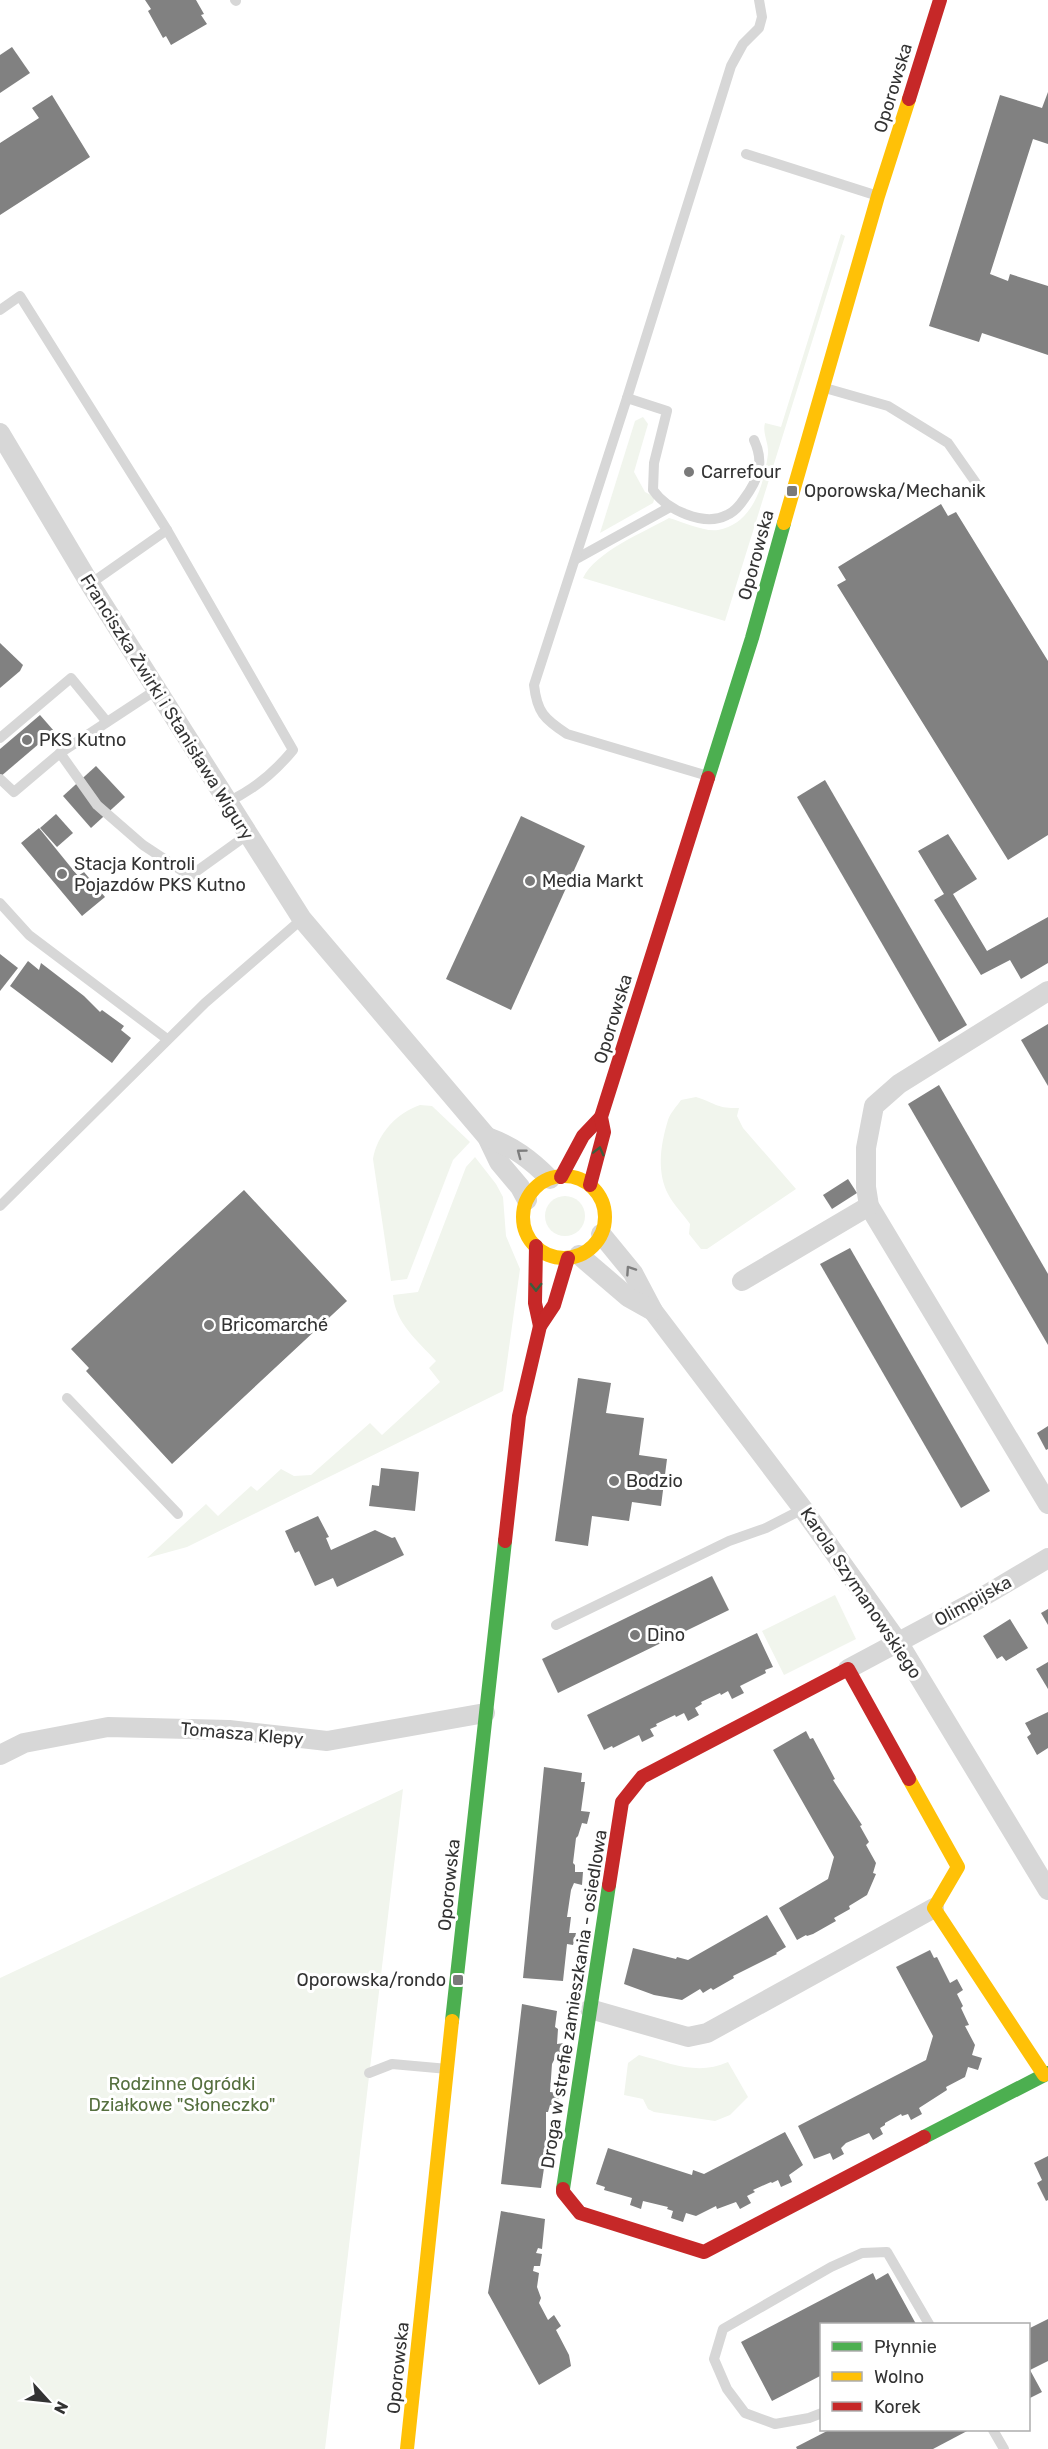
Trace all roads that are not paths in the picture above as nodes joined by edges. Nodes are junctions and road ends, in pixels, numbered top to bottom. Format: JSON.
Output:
{"nodes":[{"id":1,"x":759,"y":0,"type":"edge"},
{"id":2,"x":940,"y":0,"type":"edge"},
{"id":3,"x":746,"y":154,"type":"dead end"},
{"id":4,"x":878,"y":196,"type":"junction"},
{"id":5,"x":0,"y":310,"type":"edge"},
{"id":6,"x":824,"y":388,"type":"junction"},
{"id":7,"x":627,"y":398,"type":"junction"},
{"id":8,"x":0,"y":433,"type":"edge"},
{"id":9,"x":754,"y":440,"type":"dead end"},
{"id":10,"x":976,"y":483,"type":"dead end"},
{"id":11,"x":670,"y":507,"type":"junction"},
{"id":12,"x":168,"y":530,"type":"junction"},
{"id":13,"x":576,"y":559,"type":"junction"},
{"id":14,"x":90,"y":584,"type":"junction"},
{"id":15,"x":156,"y":690,"type":"junction"},
{"id":16,"x":107,"y":722,"type":"junction"},
{"id":17,"x":0,"y":738,"type":"edge"},
{"id":18,"x":60,"y":753,"type":"junction"},
{"id":19,"x":708,"y":776,"type":"junction"},
{"id":20,"x":0,"y":779,"type":"edge"},
{"id":21,"x":227,"y":802,"type":"junction"},
{"id":22,"x":247,"y":835,"type":"junction"},
{"id":23,"x":0,"y":903,"type":"edge"},
{"id":24,"x":302,"y":919,"type":"junction"},
{"id":25,"x":1048,"y":991,"type":"edge"},
{"id":26,"x":167,"y":1039,"type":"junction"},
{"id":27,"x":601,"y":1117,"type":"junction"},
{"id":28,"x":487,"y":1137,"type":"junction"},
{"id":29,"x":556,"y":1178,"type":"junction"},
{"id":30,"x":590,"y":1185,"type":"junction"},
{"id":31,"x":527,"y":1200,"type":"junction"},
{"id":32,"x":0,"y":1206,"type":"edge"},
{"id":33,"x":869,"y":1206,"type":"junction"},
{"id":34,"x":601,"y":1234,"type":"junction"},
{"id":35,"x":536,"y":1246,"type":"junction"},
{"id":36,"x":573,"y":1257,"type":"junction"},
{"id":37,"x":742,"y":1281,"type":"dead end"},
{"id":38,"x":653,"y":1311,"type":"junction"},
{"id":39,"x":540,"y":1326,"type":"junction"},
{"id":40,"x":67,"y":1398,"type":"dead end"},
{"id":41,"x":1048,"y":1504,"type":"edge"},
{"id":42,"x":803,"y":1509,"type":"junction"},
{"id":43,"x":178,"y":1514,"type":"dead end"},
{"id":44,"x":1048,"y":1558,"type":"edge"},
{"id":45,"x":556,"y":1625,"type":"dead end"},
{"id":46,"x":898,"y":1642,"type":"junction"},
{"id":47,"x":848,"y":1670,"type":"junction"},
{"id":48,"x":485,"y":1713,"type":"junction"},
{"id":49,"x":0,"y":1755,"type":"edge"},
{"id":50,"x":1048,"y":1890,"type":"edge"},
{"id":51,"x":934,"y":1908,"type":"junction"},
{"id":52,"x":590,"y":2009,"type":"junction"},
{"id":53,"x":448,"y":2069,"type":"junction"},
{"id":54,"x":369,"y":2073,"type":"dead end"},
{"id":55,"x":1046,"y":2074,"type":"edge"},
{"id":56,"x":928,"y":2323,"type":"edge"},
{"id":57,"x":820,"y":2414,"type":"edge"},
{"id":58,"x":994,"y":2431,"type":"edge"},
{"id":59,"x":407,"y":2449,"type":"edge"},
{"id":60,"x":1004,"y":2449,"type":"edge"}],
"edges":[{"from":1,"to":7,"type":"lane"},
{"from":2,"to":4,"type":"street","name":"Oporowska"},
{"from":3,"to":4,"type":"lane"},
{"from":4,"to":6,"type":"street","name":"Oporowska"},
{"from":5,"to":12,"type":"lane"},
{"from":6,"to":10,"type":"lane"},
{"from":6,"to":19,"type":"street","name":"Oporowska"},
{"from":7,"to":11,"type":"lane"},
{"from":7,"to":13,"type":"lane"},
{"from":8,"to":14,"type":"street","name":"Franciszka Żwirki i Stanisława Wigury"},
{"from":9,"to":11,"type":"lane"},
{"from":11,"to":13,"type":"lane"},
{"from":12,"to":14,"type":"lane"},
{"from":12,"to":21,"type":"lane"},
{"from":13,"to":19,"type":"lane"},
{"from":14,"to":15,"type":"street","name":"Franciszka Żwirki i Stanisława Wigury"},
{"from":15,"to":16,"type":"lane"},
{"from":15,"to":21,"type":"street","name":"Franciszka Żwirki i Stanisława Wigury"},
{"from":16,"to":17,"type":"lane"},
{"from":16,"to":18,"type":"lane"},
{"from":18,"to":20,"type":"lane"},
{"from":18,"to":22,"type":"lane"},
{"from":19,"to":27,"type":"street","name":"Oporowska"},
{"from":21,"to":22,"type":"street","name":"Franciszka Żwirki i Stanisława Wigury"},
{"from":22,"to":24,"type":"street","name":"Franciszka Żwirki i Stanisława Wigury"},
{"from":23,"to":26,"type":"lane"},
{"from":24,"to":26,"type":"lane"},
{"from":24,"to":28,"type":"street","name":"Franciszka Żwirki i Stanisława Wigury"},
{"from":25,"to":33,"type":"street"},
{"from":26,"to":32,"type":"lane"},
{"from":27,"to":29,"type":"street","name":"Oporowska"},
{"from":30,"to":27,"type":"street","name":"Oporowska","one_way":true},
{"from":29,"to":28,"type":"street","name":"Franciszka Żwirki i Stanisława Wigury","one_way":true},
{"from":28,"to":31,"type":"street","name":"Franciszka Żwirki i Stanisława Wigury"},
{"from":29,"to":30,"type":"street"},
{"from":29,"to":31,"type":"street"},
{"from":30,"to":34,"type":"street"},
{"from":31,"to":35,"type":"street"},
{"from":33,"to":37,"type":"street"},
{"from":33,"to":41,"type":"street"},
{"from":34,"to":36,"type":"street"},
{"from":38,"to":34,"type":"street","name":"Karola Szymanowskiego","one_way":true},
{"from":35,"to":36,"type":"street"},
{"from":35,"to":39,"type":"street","name":"Oporowska","one_way":true},
{"from":36,"to":38,"type":"street","name":"Karola Szymanowskiego"},
{"from":36,"to":39,"type":"street","name":"Oporowska"},
{"from":38,"to":42,"type":"street","name":"Karola Szymanowskiego"},
{"from":39,"to":48,"type":"street","name":"Oporowska"},
{"from":40,"to":43,"type":"lane"},
{"from":42,"to":45,"type":"lane"},
{"from":42,"to":46,"type":"street","name":"Karola Szymanowskiego"},
{"from":44,"to":46,"type":"street","name":"Olimpijska"},
{"from":46,"to":47,"type":"street","name":"Olimpijska"},
{"from":46,"to":50,"type":"street","name":"Karola Szymanowskiego"},
{"from":47,"to":51,"type":"street"},
{"from":47,"to":52,"type":"street","name":"Droga w strefie zamieszkania - osiedlowa"},
{"from":48,"to":49,"type":"street","name":"Tomasza Klepy"},
{"from":48,"to":53,"type":"street","name":"Oporowska"},
{"from":51,"to":52,"type":"street"},
{"from":51,"to":55,"type":"street"},
{"from":52,"to":55,"type":"street","name":"Droga w strefie zamieszkania - osiedlowa"},
{"from":53,"to":54,"type":"lane"},
{"from":53,"to":59,"type":"street","name":"Oporowska"},
{"from":56,"to":57,"type":"lane"},
{"from":58,"to":60,"type":"lane"}]}
